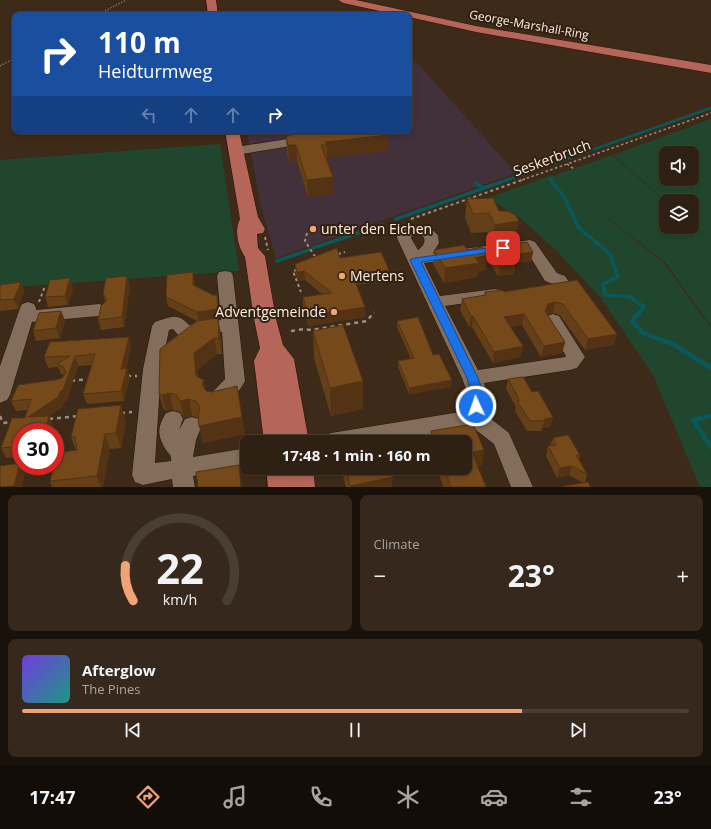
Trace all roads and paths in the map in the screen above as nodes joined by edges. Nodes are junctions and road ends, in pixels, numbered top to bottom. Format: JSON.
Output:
{"nodes":[{"id":1,"x":126,"y":0,"type":"edge"},
{"id":2,"x":211,"y":0,"type":"edge"},
{"id":3,"x":343,"y":0,"type":"edge"},
{"id":4,"x":103,"y":12,"type":"edge"},
{"id":5,"x":213,"y":12,"type":"edge"},
{"id":6,"x":398,"y":12,"type":"edge"},
{"id":7,"x":412,"y":15,"type":"edge"},
{"id":8,"x":12,"y":60,"type":"edge"},
{"id":9,"x":0,"y":66,"type":"edge"},
{"id":10,"x":711,"y":69,"type":"edge"},
{"id":11,"x":711,"y":112,"type":"edge"},
{"id":12,"x":233,"y":134,"type":"edge"},
{"id":13,"x":307,"y":140,"type":"edge"},
{"id":14,"x":236,"y":151,"type":"junction"},
{"id":15,"x":567,"y":164,"type":"junction"},
{"id":16,"x":574,"y":169,"type":"dead end"},
{"id":17,"x":404,"y":228,"type":"junction"},
{"id":18,"x":307,"y":233,"type":"dead end"},
{"id":19,"x":345,"y":252,"type":"dead end"},
{"id":20,"x":331,"y":257,"type":"edge"},
{"id":21,"x":415,"y":260,"type":"junction"},
{"id":22,"x":317,"y":262,"type":"edge"},
{"id":23,"x":299,"y":269,"type":"edge"},
{"id":24,"x":225,"y":276,"type":"dead end"},
{"id":25,"x":564,"y":285,"type":"edge"},
{"id":26,"x":301,"y":292,"type":"dead end"},
{"id":27,"x":510,"y":292,"type":"edge"},
{"id":28,"x":434,"y":302,"type":"junction"},
{"id":29,"x":99,"y":310,"type":"edge"},
{"id":30,"x":374,"y":312,"type":"dead end"},
{"id":31,"x":553,"y":320,"type":"edge"},
{"id":32,"x":230,"y":325,"type":"junction"},
{"id":33,"x":291,"y":331,"type":"dead end"},
{"id":34,"x":272,"y":348,"type":"junction"},
{"id":35,"x":142,"y":375,"type":"dead end"},
{"id":36,"x":119,"y":377,"type":"edge"},
{"id":37,"x":472,"y":378,"type":"junction"},
{"id":38,"x":96,"y":379,"type":"edge"},
{"id":39,"x":66,"y":381,"type":"edge"},
{"id":40,"x":7,"y":389,"type":"edge"},
{"id":41,"x":216,"y":401,"type":"edge"},
{"id":42,"x":149,"y":411,"type":"junction"},
{"id":43,"x":119,"y":413,"type":"edge"},
{"id":44,"x":0,"y":416,"type":"edge"},
{"id":45,"x":81,"y":416,"type":"edge"},
{"id":46,"x":474,"y":418,"type":"junction"},
{"id":47,"x":42,"y":420,"type":"edge"},
{"id":48,"x":19,"y":421,"type":"edge"},
{"id":49,"x":183,"y":422,"type":"dead end"},
{"id":50,"x":276,"y":435,"type":"edge"},
{"id":51,"x":295,"y":435,"type":"edge"},
{"id":52,"x":373,"y":435,"type":"edge"},
{"id":53,"x":240,"y":459,"type":"edge"},
{"id":54,"x":281,"y":475,"type":"edge"},
{"id":55,"x":300,"y":475,"type":"edge"},
{"id":56,"x":183,"y":476,"type":"edge"},
{"id":57,"x":142,"y":481,"type":"edge"},
{"id":58,"x":282,"y":487,"type":"edge"},
{"id":59,"x":301,"y":487,"type":"edge"},
{"id":60,"x":522,"y":487,"type":"edge"}],
"edges":[{"from":1,"to":4,"type":"path"},
{"from":2,"to":5,"type":"main road"},
{"from":3,"to":6,"type":"main road","name":"George-Marshall-Ring"},
{"from":7,"to":10,"type":"main road","name":"George-Marshall-Ring"},
{"from":8,"to":9,"type":"path"},
{"from":11,"to":15,"type":"path","name":"Seskerbruch"},
{"from":12,"to":14,"type":"main road"},
{"from":13,"to":14,"type":"street"},
{"from":14,"to":34,"type":"main road"},
{"from":15,"to":16,"type":"path"},
{"from":15,"to":17,"type":"path","name":"Seskerbruch"},
{"from":17,"to":21,"type":"street"},
{"from":17,"to":21,"type":"street"},
{"from":18,"to":22,"type":"path"},
{"from":19,"to":20,"type":"path"},
{"from":21,"to":25,"type":"street"},
{"from":21,"to":28,"type":"street"},
{"from":23,"to":26,"type":"path"},
{"from":24,"to":32,"type":"street"},
{"from":27,"to":28,"type":"street"},
{"from":28,"to":37,"type":"street"},
{"from":29,"to":40,"type":"street"},
{"from":30,"to":33,"type":"path"},
{"from":31,"to":37,"type":"street"},
{"from":32,"to":41,"type":"street"},
{"from":32,"to":42,"type":"street"},
{"from":34,"to":50,"type":"main road"},
{"from":34,"to":51,"type":"main road"},
{"from":35,"to":36,"type":"path"},
{"from":37,"to":46,"type":"street"},
{"from":38,"to":39,"type":"path"},
{"from":42,"to":43,"type":"path"},
{"from":42,"to":57,"type":"street"},
{"from":44,"to":48,"type":"path"},
{"from":45,"to":47,"type":"path"},
{"from":46,"to":52,"type":"street"},
{"from":46,"to":60,"type":"street"},
{"from":49,"to":56,"type":"street"},
{"from":53,"to":56,"type":"street"},
{"from":54,"to":58,"type":"main road"},
{"from":55,"to":59,"type":"main road"},
{"from":56,"to":57,"type":"street"}]}
